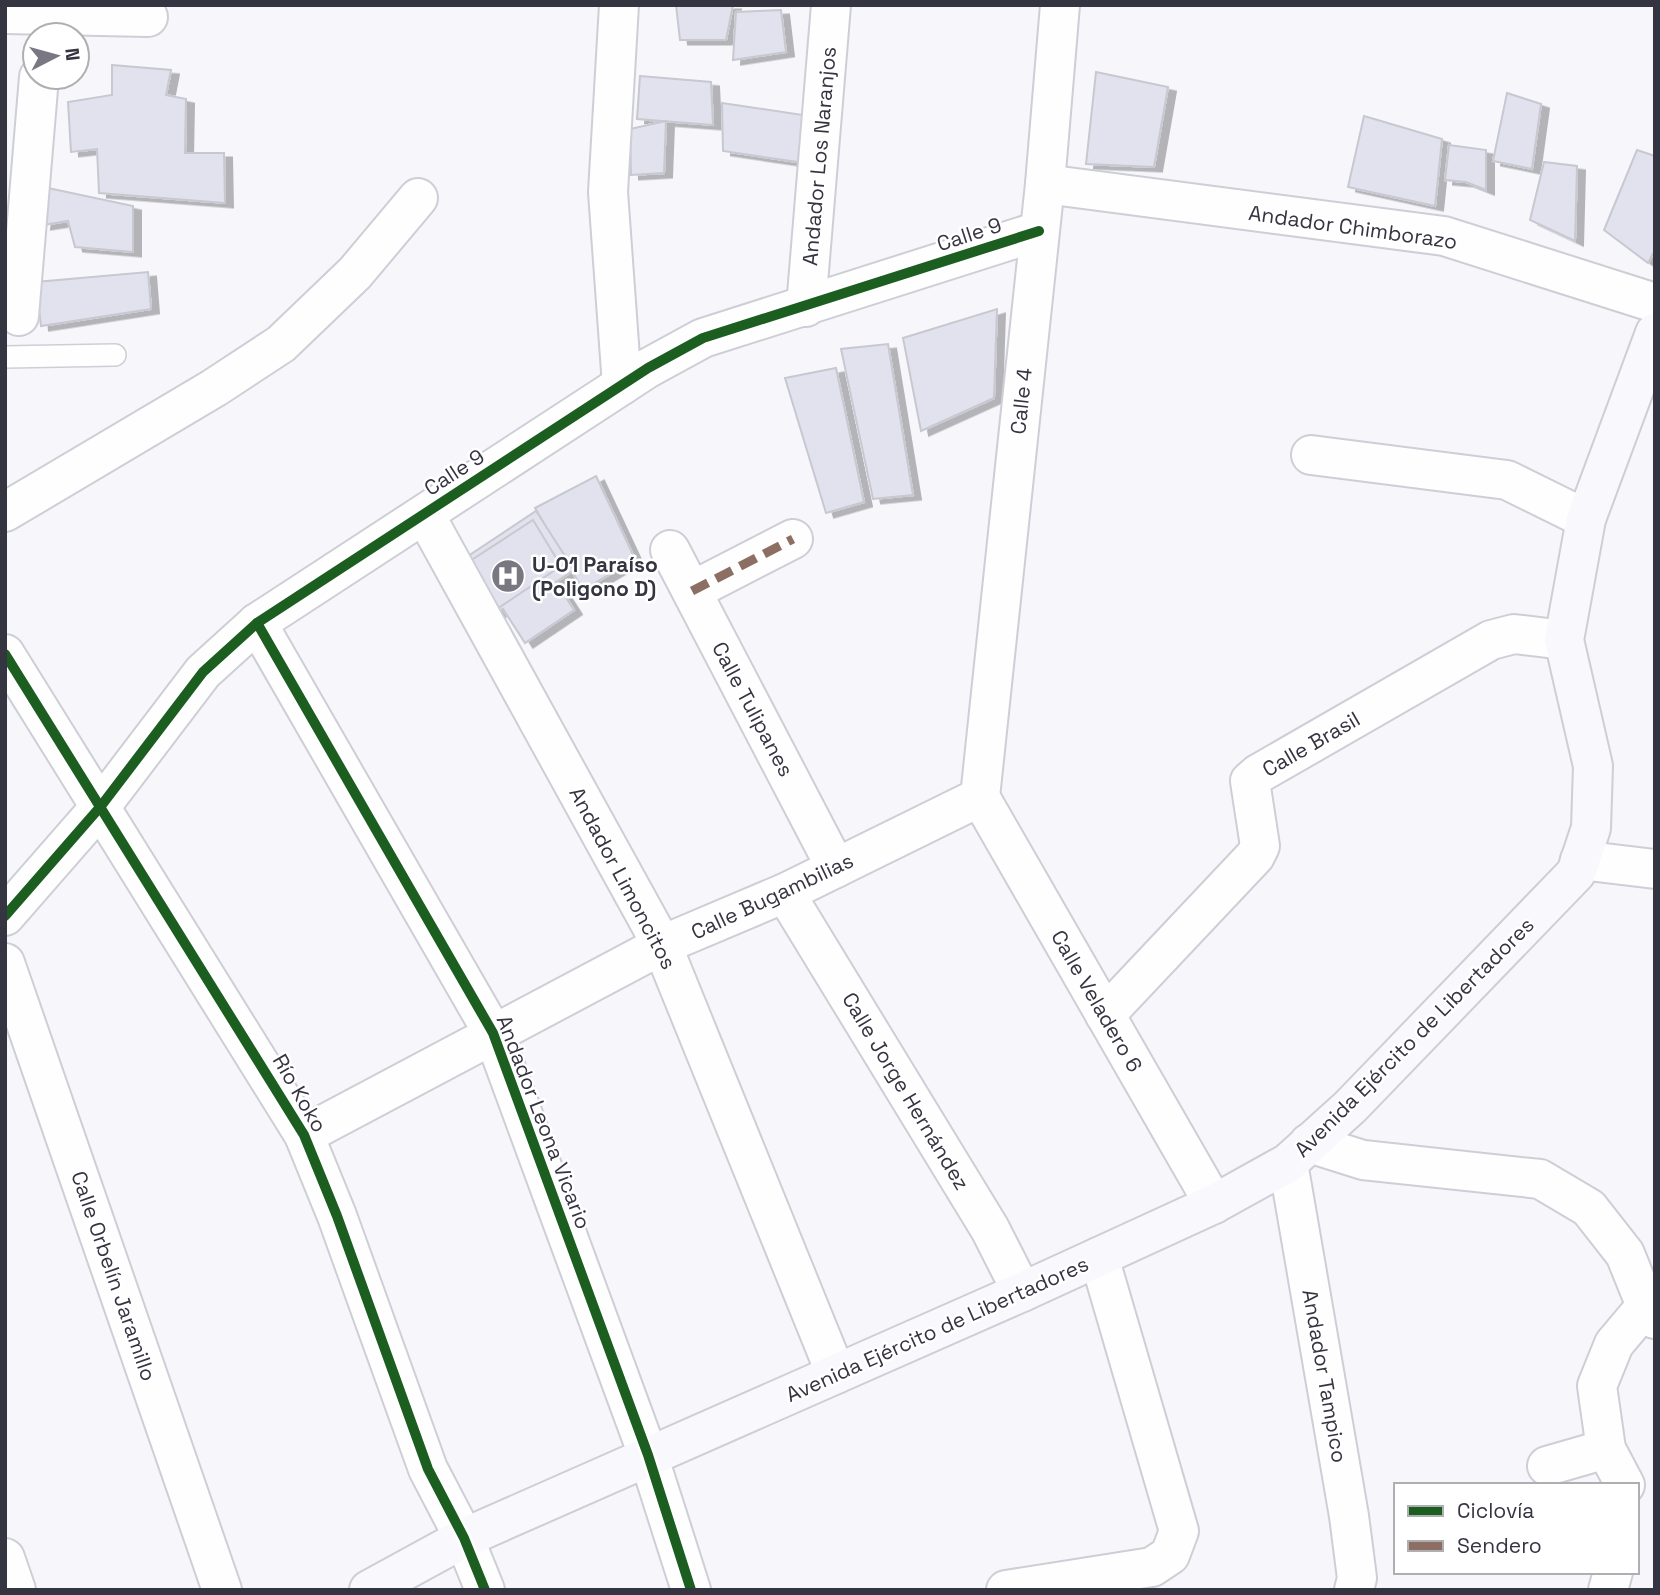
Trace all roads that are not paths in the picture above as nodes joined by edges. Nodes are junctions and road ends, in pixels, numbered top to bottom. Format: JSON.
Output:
{"nodes":[{"id":1,"x":619,"y":5,"type":"edge"},
{"id":2,"x":831,"y":5,"type":"edge"},
{"id":3,"x":1060,"y":5,"type":"edge"},
{"id":4,"x":5,"y":15,"type":"edge"},
{"id":5,"x":148,"y":17,"type":"dead end"},
{"id":6,"x":45,"y":19,"type":"edge"},
{"id":7,"x":39,"y":91,"type":"edge"},
{"id":8,"x":1045,"y":184,"type":"junction"},
{"id":9,"x":418,"y":198,"type":"dead end"},
{"id":10,"x":1039,"y":231,"type":"junction"},
{"id":11,"x":1655,"y":303,"type":"edge"},
{"id":12,"x":806,"y":307,"type":"junction"},
{"id":13,"x":19,"y":316,"type":"dead end"},
{"id":14,"x":1655,"y":334,"type":"edge"},
{"id":15,"x":115,"y":355,"type":"dead end"},
{"id":16,"x":5,"y":357,"type":"edge"},
{"id":17,"x":622,"y":385,"type":"junction"},
{"id":18,"x":1311,"y":455,"type":"dead end"},
{"id":19,"x":5,"y":512,"type":"edge"},
{"id":20,"x":425,"y":515,"type":"junction"},
{"id":21,"x":1586,"y":519,"type":"junction"},
{"id":22,"x":793,"y":539,"type":"dead end"},
{"id":23,"x":670,"y":550,"type":"dead end"},
{"id":24,"x":692,"y":591,"type":"junction"},
{"id":25,"x":257,"y":623,"type":"junction"},
{"id":26,"x":1564,"y":640,"type":"junction"},
{"id":27,"x":5,"y":654,"type":"edge"},
{"id":28,"x":980,"y":797,"type":"junction"},
{"id":29,"x":101,"y":806,"type":"junction"},
{"id":30,"x":1580,"y":860,"type":"junction"},
{"id":31,"x":836,"y":868,"type":"junction"},
{"id":32,"x":1655,"y":869,"type":"edge"},
{"id":33,"x":785,"y":893,"type":"junction"},
{"id":34,"x":5,"y":916,"type":"edge"},
{"id":35,"x":662,"y":946,"type":"junction"},
{"id":36,"x":5,"y":963,"type":"edge"},
{"id":37,"x":1105,"y":1014,"type":"junction"},
{"id":38,"x":493,"y":1033,"type":"junction"},
{"id":39,"x":304,"y":1135,"type":"junction"},
{"id":40,"x":1298,"y":1153,"type":"junction"},
{"id":41,"x":1214,"y":1204,"type":"junction"},
{"id":42,"x":1099,"y":1257,"type":"junction"},
{"id":43,"x":1022,"y":1292,"type":"junction"},
{"id":44,"x":1650,"y":1312,"type":"edge"},
{"id":45,"x":836,"y":1374,"type":"junction"},
{"id":46,"x":1606,"y":1449,"type":"junction"},
{"id":47,"x":648,"y":1455,"type":"junction"},
{"id":48,"x":1547,"y":1466,"type":"dead end"},
{"id":49,"x":1624,"y":1483,"type":"edge"},
{"id":50,"x":464,"y":1538,"type":"junction"},
{"id":51,"x":5,"y":1558,"type":"edge"},
{"id":52,"x":371,"y":1589,"type":"edge"},
{"id":53,"x":16,"y":1590,"type":"edge"},
{"id":54,"x":222,"y":1590,"type":"edge"},
{"id":55,"x":485,"y":1590,"type":"edge"},
{"id":56,"x":691,"y":1590,"type":"edge"},
{"id":57,"x":1006,"y":1590,"type":"edge"},
{"id":58,"x":1354,"y":1590,"type":"edge"}],
"edges":[{"from":1,"to":17,"type":"street"},
{"from":2,"to":12,"type":"street","name":"Andador Los Naranjos"},
{"from":3,"to":8,"type":"street","name":"Calle 4"},
{"from":4,"to":6,"type":"street"},
{"from":5,"to":6,"type":"street"},
{"from":7,"to":13,"type":"street"},
{"from":8,"to":10,"type":"street","name":"Calle 4"},
{"from":8,"to":11,"type":"street","name":"Andador Chimborazo"},
{"from":9,"to":19,"type":"street"},
{"from":10,"to":12,"type":"street","name":"Calle 9"},
{"from":10,"to":28,"type":"street","name":"Calle 4"},
{"from":12,"to":17,"type":"street","name":"Calle 9"},
{"from":14,"to":21,"type":"main road","name":"Avenida Ejército de Libertadores"},
{"from":15,"to":16,"type":"lane"},
{"from":17,"to":20,"type":"street","name":"Calle 9"},
{"from":18,"to":21,"type":"street"},
{"from":20,"to":25,"type":"street","name":"Calle 9"},
{"from":20,"to":35,"type":"street","name":"Andador Limoncitos"},
{"from":21,"to":26,"type":"main road","name":"Avenida Ejército de Libertadores"},
{"from":22,"to":24,"type":"street"},
{"from":23,"to":24,"type":"street","name":"Calle Tulipanes"},
{"from":24,"to":31,"type":"street","name":"Calle Tulipanes"},
{"from":25,"to":29,"type":"street","name":"Calle 9"},
{"from":25,"to":38,"type":"street","name":"Andador Leona Vicario"},
{"from":26,"to":30,"type":"main road","name":"Avenida Ejército de Libertadores"},
{"from":26,"to":37,"type":"street","name":"Calle Brasil"},
{"from":27,"to":29,"type":"street","name":"Río Koko"},
{"from":28,"to":31,"type":"street","name":"Calle Bugambilias"},
{"from":28,"to":37,"type":"street","name":"Calle Veladero 6"},
{"from":29,"to":34,"type":"street","name":"Calle 9"},
{"from":29,"to":39,"type":"street","name":"Río Koko"},
{"from":30,"to":32,"type":"street"},
{"from":30,"to":40,"type":"main road","name":"Avenida Ejército de Libertadores"},
{"from":31,"to":33,"type":"street","name":"Calle Bugambilias"},
{"from":33,"to":35,"type":"street","name":"Calle Bugambilias"},
{"from":33,"to":43,"type":"street","name":"Calle Jorge Hernández"},
{"from":35,"to":38,"type":"street","name":"Calle Bugambilias"},
{"from":35,"to":45,"type":"street","name":"Andador Limoncitos"},
{"from":36,"to":54,"type":"street","name":"Calle Orbelín Jaramillo"},
{"from":37,"to":41,"type":"street","name":"Calle Veladero 6"},
{"from":38,"to":39,"type":"street","name":"Calle Bugambilias"},
{"from":38,"to":47,"type":"street","name":"Andador Leona Vicario"},
{"from":39,"to":50,"type":"street","name":"Río Koko"},
{"from":40,"to":41,"type":"main road","name":"Avenida Ejército de Libertadores"},
{"from":40,"to":44,"type":"street"},
{"from":40,"to":58,"type":"street","name":"Andador Tampico"},
{"from":41,"to":42,"type":"main road","name":"Avenida Ejército de Libertadores"},
{"from":42,"to":43,"type":"main road","name":"Avenida Ejército de Libertadores"},
{"from":42,"to":57,"type":"street"},
{"from":43,"to":45,"type":"main road","name":"Avenida Ejército de Libertadores"},
{"from":44,"to":46,"type":"street"},
{"from":45,"to":47,"type":"main road","name":"Avenida Ejército de Libertadores"},
{"from":46,"to":48,"type":"street"},
{"from":46,"to":49,"type":"street"},
{"from":47,"to":50,"type":"main road","name":"Avenida Ejército de Libertadores"},
{"from":47,"to":56,"type":"street","name":"Andador Leona Vicario"},
{"from":50,"to":52,"type":"main road","name":"Avenida Ejército de Libertadores"},
{"from":50,"to":55,"type":"street","name":"Río Koko"},
{"from":51,"to":53,"type":"street"}]}
